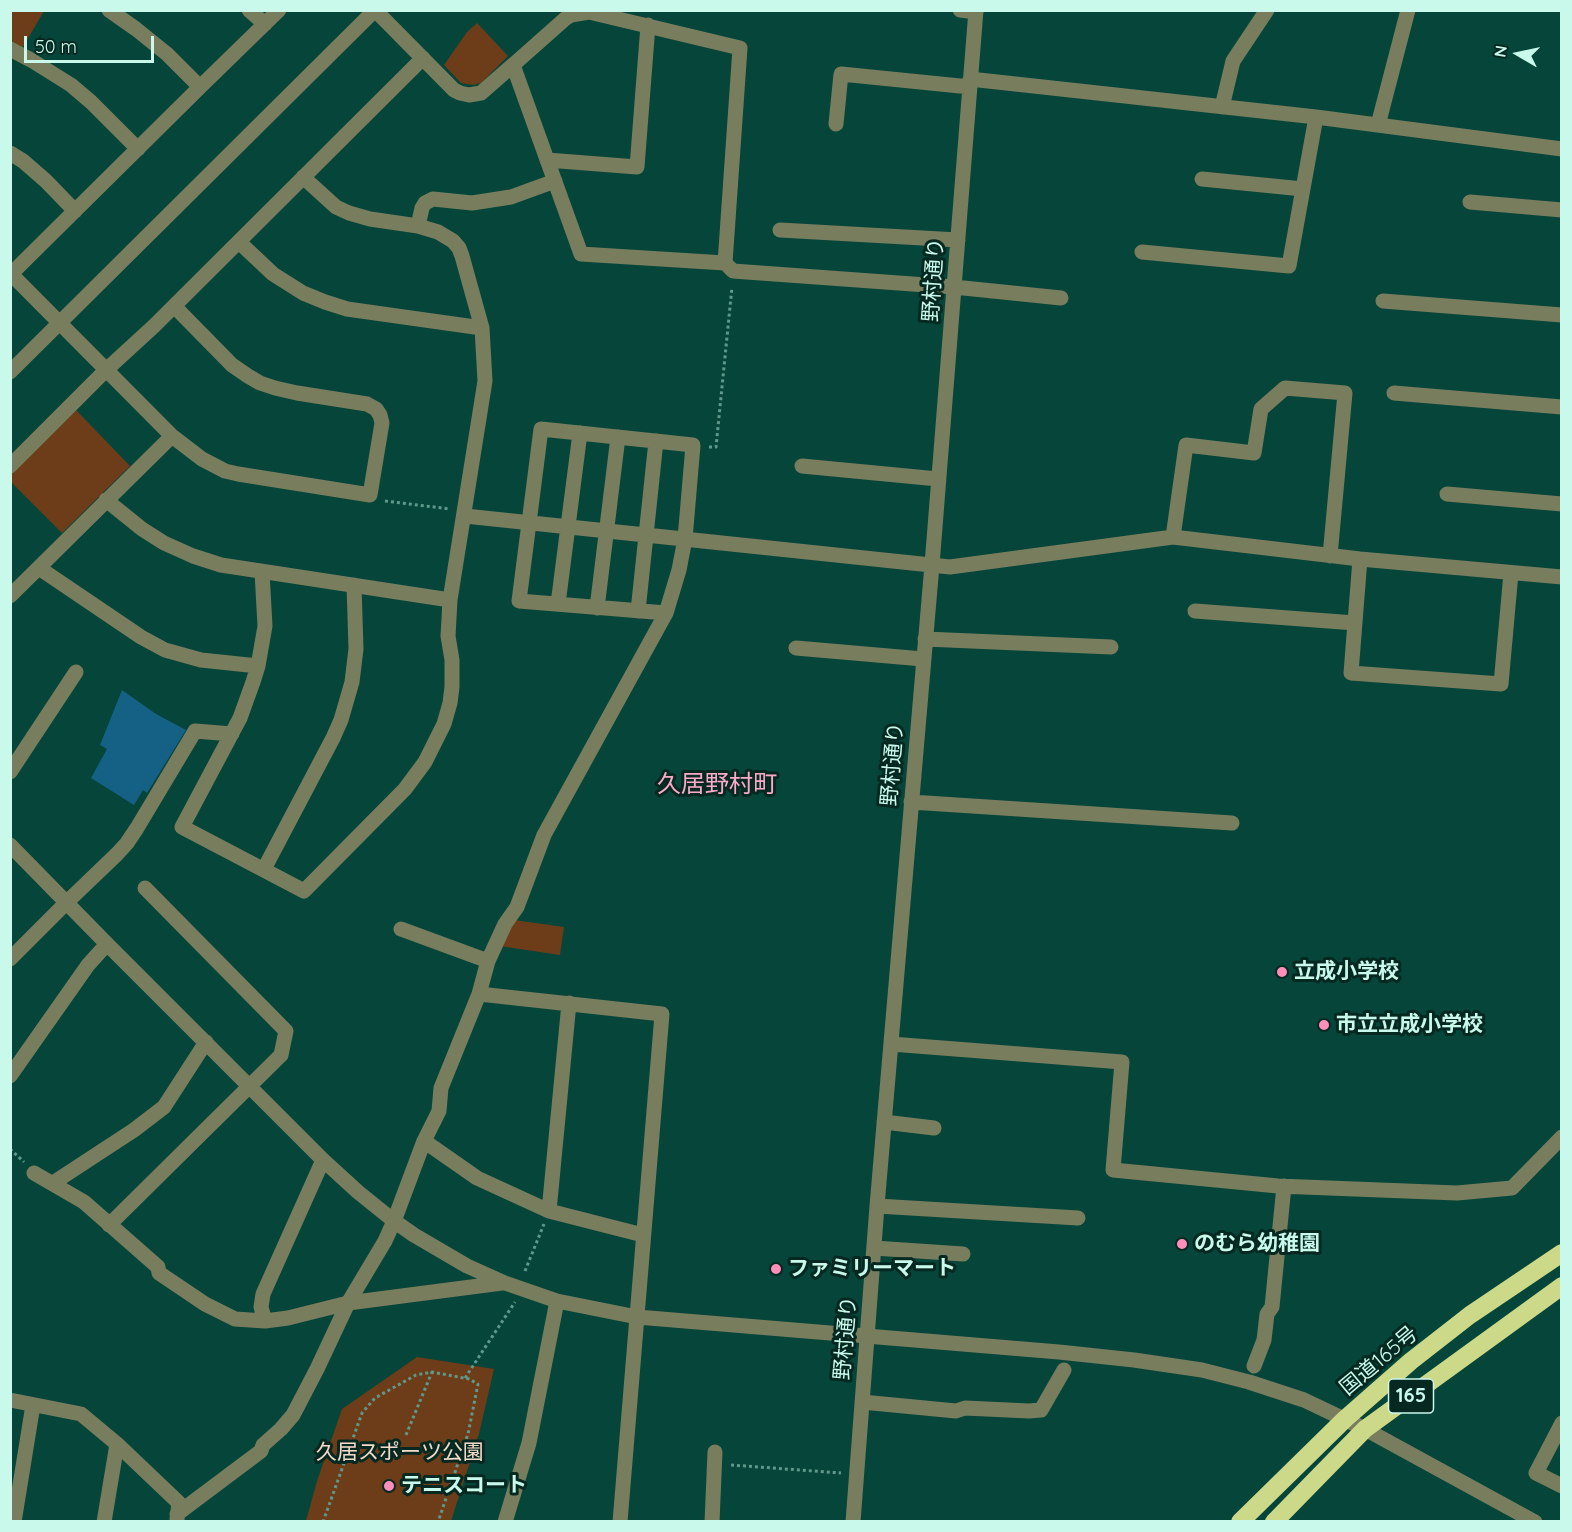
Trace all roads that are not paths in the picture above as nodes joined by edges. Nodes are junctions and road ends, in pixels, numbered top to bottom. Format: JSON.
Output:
{"nodes":[{"id":1,"x":109,"y":10,"type":"edge"},
{"id":2,"x":249,"y":10,"type":"edge"},
{"id":3,"x":279,"y":10,"type":"edge"},
{"id":4,"x":375,"y":10,"type":"edge"},
{"id":5,"x":960,"y":10,"type":"edge"},
{"id":6,"x":1267,"y":10,"type":"edge"},
{"id":7,"x":1408,"y":10,"type":"edge"},
{"id":8,"x":976,"y":11,"type":"edge"},
{"id":9,"x":266,"y":24,"type":"junction"},
{"id":10,"x":648,"y":25,"type":"junction"},
{"id":11,"x":10,"y":49,"type":"edge"},
{"id":12,"x":423,"y":58,"type":"junction"},
{"id":13,"x":513,"y":65,"type":"junction"},
{"id":14,"x":970,"y":83,"type":"junction"},
{"id":15,"x":200,"y":87,"type":"junction"},
{"id":16,"x":1222,"y":107,"type":"junction"},
{"id":17,"x":1316,"y":117,"type":"junction"},
{"id":18,"x":836,"y":124,"type":"dead end"},
{"id":19,"x":1378,"y":125,"type":"junction"},
{"id":20,"x":138,"y":149,"type":"junction"},
{"id":21,"x":1562,"y":149,"type":"edge"},
{"id":22,"x":10,"y":153,"type":"edge"},
{"id":23,"x":547,"y":160,"type":"junction"},
{"id":24,"x":303,"y":177,"type":"junction"},
{"id":25,"x":1202,"y":179,"type":"dead end"},
{"id":26,"x":555,"y":181,"type":"junction"},
{"id":27,"x":1303,"y":189,"type":"junction"},
{"id":28,"x":1470,"y":202,"type":"dead end"},
{"id":29,"x":1562,"y":210,"type":"edge"},
{"id":30,"x":75,"y":211,"type":"junction"},
{"id":31,"x":418,"y":226,"type":"junction"},
{"id":32,"x":780,"y":230,"type":"dead end"},
{"id":33,"x":958,"y":240,"type":"junction"},
{"id":34,"x":239,"y":242,"type":"junction"},
{"id":35,"x":1142,"y":252,"type":"dead end"},
{"id":36,"x":729,"y":267,"type":"junction"},
{"id":37,"x":11,"y":274,"type":"edge"},
{"id":38,"x":954,"y":287,"type":"junction"},
{"id":39,"x":1061,"y":298,"type":"dead end"},
{"id":40,"x":1383,"y":301,"type":"dead end"},
{"id":41,"x":174,"y":306,"type":"junction"},
{"id":42,"x":1562,"y":315,"type":"edge"},
{"id":43,"x":60,"y":323,"type":"junction"},
{"id":44,"x":482,"y":328,"type":"junction"},
{"id":45,"x":106,"y":370,"type":"junction"},
{"id":46,"x":10,"y":372,"type":"edge"},
{"id":47,"x":1394,"y":393,"type":"dead end"},
{"id":48,"x":1562,"y":407,"type":"edge"},
{"id":49,"x":580,"y":433,"type":"junction"},
{"id":50,"x":172,"y":436,"type":"junction"},
{"id":51,"x":618,"y":437,"type":"junction"},
{"id":52,"x":656,"y":441,"type":"junction"},
{"id":53,"x":10,"y":466,"type":"edge"},
{"id":54,"x":802,"y":466,"type":"dead end"},
{"id":55,"x":938,"y":479,"type":"junction"},
{"id":56,"x":1447,"y":494,"type":"dead end"},
{"id":57,"x":106,"y":500,"type":"junction"},
{"id":58,"x":1562,"y":504,"type":"edge"},
{"id":59,"x":466,"y":512,"type":"junction"},
{"id":60,"x":529,"y":522,"type":"junction"},
{"id":61,"x":568,"y":526,"type":"junction"},
{"id":62,"x":607,"y":531,"type":"junction"},
{"id":63,"x":646,"y":535,"type":"junction"},
{"id":64,"x":1173,"y":537,"type":"junction"},
{"id":65,"x":685,"y":539,"type":"junction"},
{"id":66,"x":704,"y":541,"type":"junction"},
{"id":67,"x":1330,"y":556,"type":"junction"},
{"id":68,"x":1360,"y":559,"type":"junction"},
{"id":69,"x":932,"y":565,"type":"junction"},
{"id":70,"x":39,"y":568,"type":"junction"},
{"id":71,"x":679,"y":570,"type":"junction"},
{"id":72,"x":262,"y":572,"type":"junction"},
{"id":73,"x":1511,"y":573,"type":"junction"},
{"id":74,"x":1562,"y":577,"type":"edge"},
{"id":75,"x":354,"y":585,"type":"junction"},
{"id":76,"x":10,"y":596,"type":"edge"},
{"id":77,"x":450,"y":600,"type":"junction"},
{"id":78,"x":558,"y":604,"type":"junction"},
{"id":79,"x":597,"y":608,"type":"junction"},
{"id":80,"x":638,"y":611,"type":"junction"},
{"id":81,"x":1195,"y":611,"type":"dead end"},
{"id":82,"x":666,"y":613,"type":"junction"},
{"id":83,"x":1354,"y":623,"type":"junction"},
{"id":84,"x":925,"y":639,"type":"junction"},
{"id":85,"x":1111,"y":647,"type":"dead end"},
{"id":86,"x":796,"y":648,"type":"dead end"},
{"id":87,"x":923,"y":659,"type":"junction"},
{"id":88,"x":258,"y":666,"type":"junction"},
{"id":89,"x":76,"y":672,"type":"dead end"},
{"id":90,"x":232,"y":734,"type":"junction"},
{"id":91,"x":10,"y":772,"type":"edge"},
{"id":92,"x":911,"y":802,"type":"junction"},
{"id":93,"x":1232,"y":823,"type":"dead end"},
{"id":94,"x":10,"y":845,"type":"edge"},
{"id":95,"x":264,"y":870,"type":"junction"},
{"id":96,"x":145,"y":888,"type":"dead end"},
{"id":97,"x":67,"y":902,"type":"junction"},
{"id":98,"x":401,"y":929,"type":"dead end"},
{"id":99,"x":107,"y":944,"type":"junction"},
{"id":100,"x":10,"y":959,"type":"edge"},
{"id":101,"x":488,"y":961,"type":"junction"},
{"id":102,"x":479,"y":994,"type":"junction"},
{"id":103,"x":569,"y":1003,"type":"junction"},
{"id":104,"x":206,"y":1042,"type":"junction"},
{"id":105,"x":891,"y":1044,"type":"junction"},
{"id":106,"x":10,"y":1076,"type":"edge"},
{"id":107,"x":250,"y":1086,"type":"junction"},
{"id":108,"x":884,"y":1122,"type":"junction"},
{"id":109,"x":934,"y":1128,"type":"dead end"},
{"id":110,"x":1562,"y":1137,"type":"edge"},
{"id":111,"x":424,"y":1141,"type":"junction"},
{"id":112,"x":323,"y":1160,"type":"junction"},
{"id":113,"x":34,"y":1173,"type":"dead end"},
{"id":114,"x":53,"y":1183,"type":"junction"},
{"id":115,"x":1284,"y":1186,"type":"junction"},
{"id":116,"x":877,"y":1206,"type":"junction"},
{"id":117,"x":549,"y":1211,"type":"junction"},
{"id":118,"x":1078,"y":1218,"type":"dead end"},
{"id":119,"x":394,"y":1221,"type":"junction"},
{"id":120,"x":109,"y":1225,"type":"junction"},
{"id":121,"x":643,"y":1235,"type":"junction"},
{"id":122,"x":874,"y":1248,"type":"junction"},
{"id":123,"x":1562,"y":1253,"type":"edge"},
{"id":124,"x":963,"y":1254,"type":"dead end"},
{"id":125,"x":504,"y":1283,"type":"junction"},
{"id":126,"x":1562,"y":1286,"type":"edge"},
{"id":127,"x":558,"y":1301,"type":"junction"},
{"id":128,"x":348,"y":1303,"type":"junction"},
{"id":129,"x":637,"y":1317,"type":"junction"},
{"id":130,"x":265,"y":1321,"type":"junction"},
{"id":131,"x":867,"y":1337,"type":"junction"},
{"id":132,"x":1254,"y":1366,"type":"dead end"},
{"id":133,"x":1064,"y":1370,"type":"dead end"},
{"id":134,"x":10,"y":1400,"type":"edge"},
{"id":135,"x":862,"y":1402,"type":"junction"},
{"id":136,"x":33,"y":1405,"type":"junction"},
{"id":137,"x":1345,"y":1419,"type":"junction"},
{"id":138,"x":1562,"y":1423,"type":"edge"},
{"id":139,"x":1365,"y":1429,"type":"junction"},
{"id":140,"x":117,"y":1444,"type":"junction"},
{"id":141,"x":714,"y":1458,"type":"road end"},
{"id":142,"x":1562,"y":1486,"type":"edge"},
{"id":143,"x":177,"y":1518,"type":"edge"},
{"id":144,"x":14,"y":1521,"type":"edge"},
{"id":145,"x":104,"y":1521,"type":"edge"},
{"id":146,"x":505,"y":1521,"type":"edge"},
{"id":147,"x":620,"y":1521,"type":"edge"},
{"id":148,"x":712,"y":1521,"type":"edge"},
{"id":149,"x":853,"y":1521,"type":"edge"},
{"id":150,"x":1240,"y":1521,"type":"edge"},
{"id":151,"x":1274,"y":1521,"type":"edge"},
{"id":152,"x":1535,"y":1521,"type":"edge"}],
"edges":[{"from":1,"to":15,"type":"street"},
{"from":2,"to":9,"type":"street"},
{"from":3,"to":9,"type":"street"},
{"from":4,"to":12,"type":"street"},
{"from":4,"to":43,"type":"street"},
{"from":5,"to":8,"type":"street"},
{"from":6,"to":16,"type":"street"},
{"from":7,"to":19,"type":"street"},
{"from":8,"to":14,"type":"street","name":"野村通り"},
{"from":9,"to":15,"type":"street"},
{"from":10,"to":13,"type":"street"},
{"from":10,"to":23,"type":"street"},
{"from":10,"to":36,"type":"street"},
{"from":11,"to":20,"type":"street"},
{"from":12,"to":13,"type":"street"},
{"from":12,"to":24,"type":"street"},
{"from":13,"to":23,"type":"street"},
{"from":14,"to":16,"type":"street"},
{"from":14,"to":18,"type":"street"},
{"from":14,"to":33,"type":"street","name":"野村通り"},
{"from":15,"to":20,"type":"street"},
{"from":16,"to":17,"type":"street"},
{"from":17,"to":19,"type":"street"},
{"from":17,"to":27,"type":"street"},
{"from":19,"to":21,"type":"street"},
{"from":20,"to":30,"type":"street"},
{"from":22,"to":30,"type":"street"},
{"from":23,"to":26,"type":"street"},
{"from":24,"to":31,"type":"street"},
{"from":24,"to":34,"type":"street"},
{"from":25,"to":27,"type":"street"},
{"from":26,"to":31,"type":"street"},
{"from":26,"to":36,"type":"street"},
{"from":27,"to":35,"type":"street"},
{"from":28,"to":29,"type":"street"},
{"from":30,"to":37,"type":"street"},
{"from":31,"to":44,"type":"street"},
{"from":32,"to":33,"type":"street"},
{"from":33,"to":38,"type":"street","name":"野村通り"},
{"from":34,"to":41,"type":"street"},
{"from":34,"to":44,"type":"street"},
{"from":36,"to":38,"type":"street"},
{"from":37,"to":43,"type":"street"},
{"from":38,"to":39,"type":"street"},
{"from":38,"to":55,"type":"street","name":"野村通り"},
{"from":40,"to":42,"type":"street"},
{"from":41,"to":45,"type":"street"},
{"from":41,"to":50,"type":"street"},
{"from":43,"to":45,"type":"street"},
{"from":43,"to":46,"type":"street"},
{"from":44,"to":59,"type":"street"},
{"from":45,"to":50,"type":"street"},
{"from":45,"to":53,"type":"street"},
{"from":47,"to":48,"type":"street"},
{"from":49,"to":51,"type":"street"},
{"from":49,"to":60,"type":"street"},
{"from":49,"to":61,"type":"street"},
{"from":50,"to":57,"type":"street"},
{"from":51,"to":52,"type":"street"},
{"from":51,"to":62,"type":"street"},
{"from":52,"to":63,"type":"street"},
{"from":52,"to":65,"type":"street"},
{"from":54,"to":55,"type":"street"},
{"from":55,"to":69,"type":"street","name":"野村通り"},
{"from":56,"to":58,"type":"street"},
{"from":57,"to":70,"type":"street"},
{"from":57,"to":72,"type":"street"},
{"from":59,"to":60,"type":"street"},
{"from":59,"to":77,"type":"street"},
{"from":60,"to":61,"type":"street"},
{"from":60,"to":78,"type":"street"},
{"from":61,"to":62,"type":"street"},
{"from":61,"to":78,"type":"street"},
{"from":62,"to":63,"type":"street"},
{"from":62,"to":79,"type":"street"},
{"from":63,"to":65,"type":"street"},
{"from":63,"to":80,"type":"street"},
{"from":64,"to":67,"type":"street"},
{"from":64,"to":67,"type":"street"},
{"from":64,"to":69,"type":"street"},
{"from":65,"to":66,"type":"street"},
{"from":65,"to":71,"type":"street"},
{"from":66,"to":69,"type":"street"},
{"from":66,"to":71,"type":"street"},
{"from":67,"to":68,"type":"street"},
{"from":68,"to":73,"type":"street"},
{"from":68,"to":83,"type":"street"},
{"from":69,"to":84,"type":"street","name":"野村通り"},
{"from":70,"to":76,"type":"street"},
{"from":70,"to":88,"type":"street"},
{"from":71,"to":82,"type":"street"},
{"from":72,"to":75,"type":"street"},
{"from":72,"to":88,"type":"street"},
{"from":73,"to":74,"type":"street"},
{"from":73,"to":83,"type":"street"},
{"from":75,"to":77,"type":"street"},
{"from":75,"to":95,"type":"street"},
{"from":77,"to":95,"type":"street"},
{"from":78,"to":79,"type":"street"},
{"from":79,"to":80,"type":"street"},
{"from":80,"to":82,"type":"street"},
{"from":81,"to":83,"type":"street"},
{"from":82,"to":101,"type":"street"},
{"from":84,"to":85,"type":"street"},
{"from":84,"to":87,"type":"street","name":"野村通り"},
{"from":86,"to":87,"type":"street"},
{"from":87,"to":92,"type":"street","name":"野村通り"},
{"from":88,"to":90,"type":"street"},
{"from":89,"to":91,"type":"street"},
{"from":90,"to":95,"type":"street"},
{"from":90,"to":97,"type":"street"},
{"from":92,"to":93,"type":"street"},
{"from":92,"to":105,"type":"street","name":"野村通り"},
{"from":94,"to":97,"type":"street"},
{"from":96,"to":107,"type":"street"},
{"from":97,"to":99,"type":"street"},
{"from":97,"to":100,"type":"street"},
{"from":98,"to":101,"type":"street"},
{"from":99,"to":104,"type":"street"},
{"from":99,"to":106,"type":"street"},
{"from":101,"to":102,"type":"street"},
{"from":102,"to":103,"type":"street"},
{"from":102,"to":111,"type":"street"},
{"from":103,"to":117,"type":"street"},
{"from":103,"to":121,"type":"street"},
{"from":104,"to":107,"type":"street"},
{"from":104,"to":114,"type":"street"},
{"from":105,"to":108,"type":"street","name":"野村通り"},
{"from":105,"to":115,"type":"street"},
{"from":107,"to":112,"type":"street"},
{"from":107,"to":120,"type":"street"},
{"from":108,"to":109,"type":"street"},
{"from":108,"to":116,"type":"street","name":"野村通り"},
{"from":110,"to":115,"type":"street"},
{"from":111,"to":117,"type":"street"},
{"from":111,"to":119,"type":"street"},
{"from":112,"to":119,"type":"street"},
{"from":112,"to":130,"type":"street"},
{"from":113,"to":114,"type":"street"},
{"from":114,"to":120,"type":"street"},
{"from":115,"to":132,"type":"street"},
{"from":116,"to":118,"type":"street"},
{"from":116,"to":122,"type":"street","name":"野村通り"},
{"from":117,"to":121,"type":"street"},
{"from":119,"to":125,"type":"street"},
{"from":119,"to":128,"type":"street"},
{"from":120,"to":130,"type":"street"},
{"from":121,"to":129,"type":"street"},
{"from":122,"to":124,"type":"street"},
{"from":122,"to":131,"type":"street","name":"野村通り"},
{"from":123,"to":137,"type":"highway","name":"国道165号","number":"165"},
{"from":125,"to":127,"type":"street"},
{"from":125,"to":128,"type":"street"},
{"from":126,"to":139,"type":"highway","name":"国道165号","number":"165"},
{"from":127,"to":129,"type":"street"},
{"from":127,"to":146,"type":"street"},
{"from":128,"to":130,"type":"street"},
{"from":128,"to":143,"type":"street"},
{"from":129,"to":131,"type":"street"},
{"from":129,"to":147,"type":"street"},
{"from":131,"to":135,"type":"street","name":"野村通り"},
{"from":131,"to":137,"type":"street"},
{"from":133,"to":135,"type":"street"},
{"from":134,"to":136,"type":"street"},
{"from":135,"to":149,"type":"street","name":"野村通り"},
{"from":136,"to":140,"type":"street"},
{"from":136,"to":144,"type":"street"},
{"from":137,"to":139,"type":"street"},
{"from":137,"to":150,"type":"highway","name":"国道165号","number":"165"},
{"from":138,"to":142,"type":"street"},
{"from":139,"to":151,"type":"highway","name":"国道165号","number":"165"},
{"from":139,"to":152,"type":"street"},
{"from":140,"to":143,"type":"street"},
{"from":140,"to":145,"type":"street"},
{"from":141,"to":148,"type":"street"}]}
